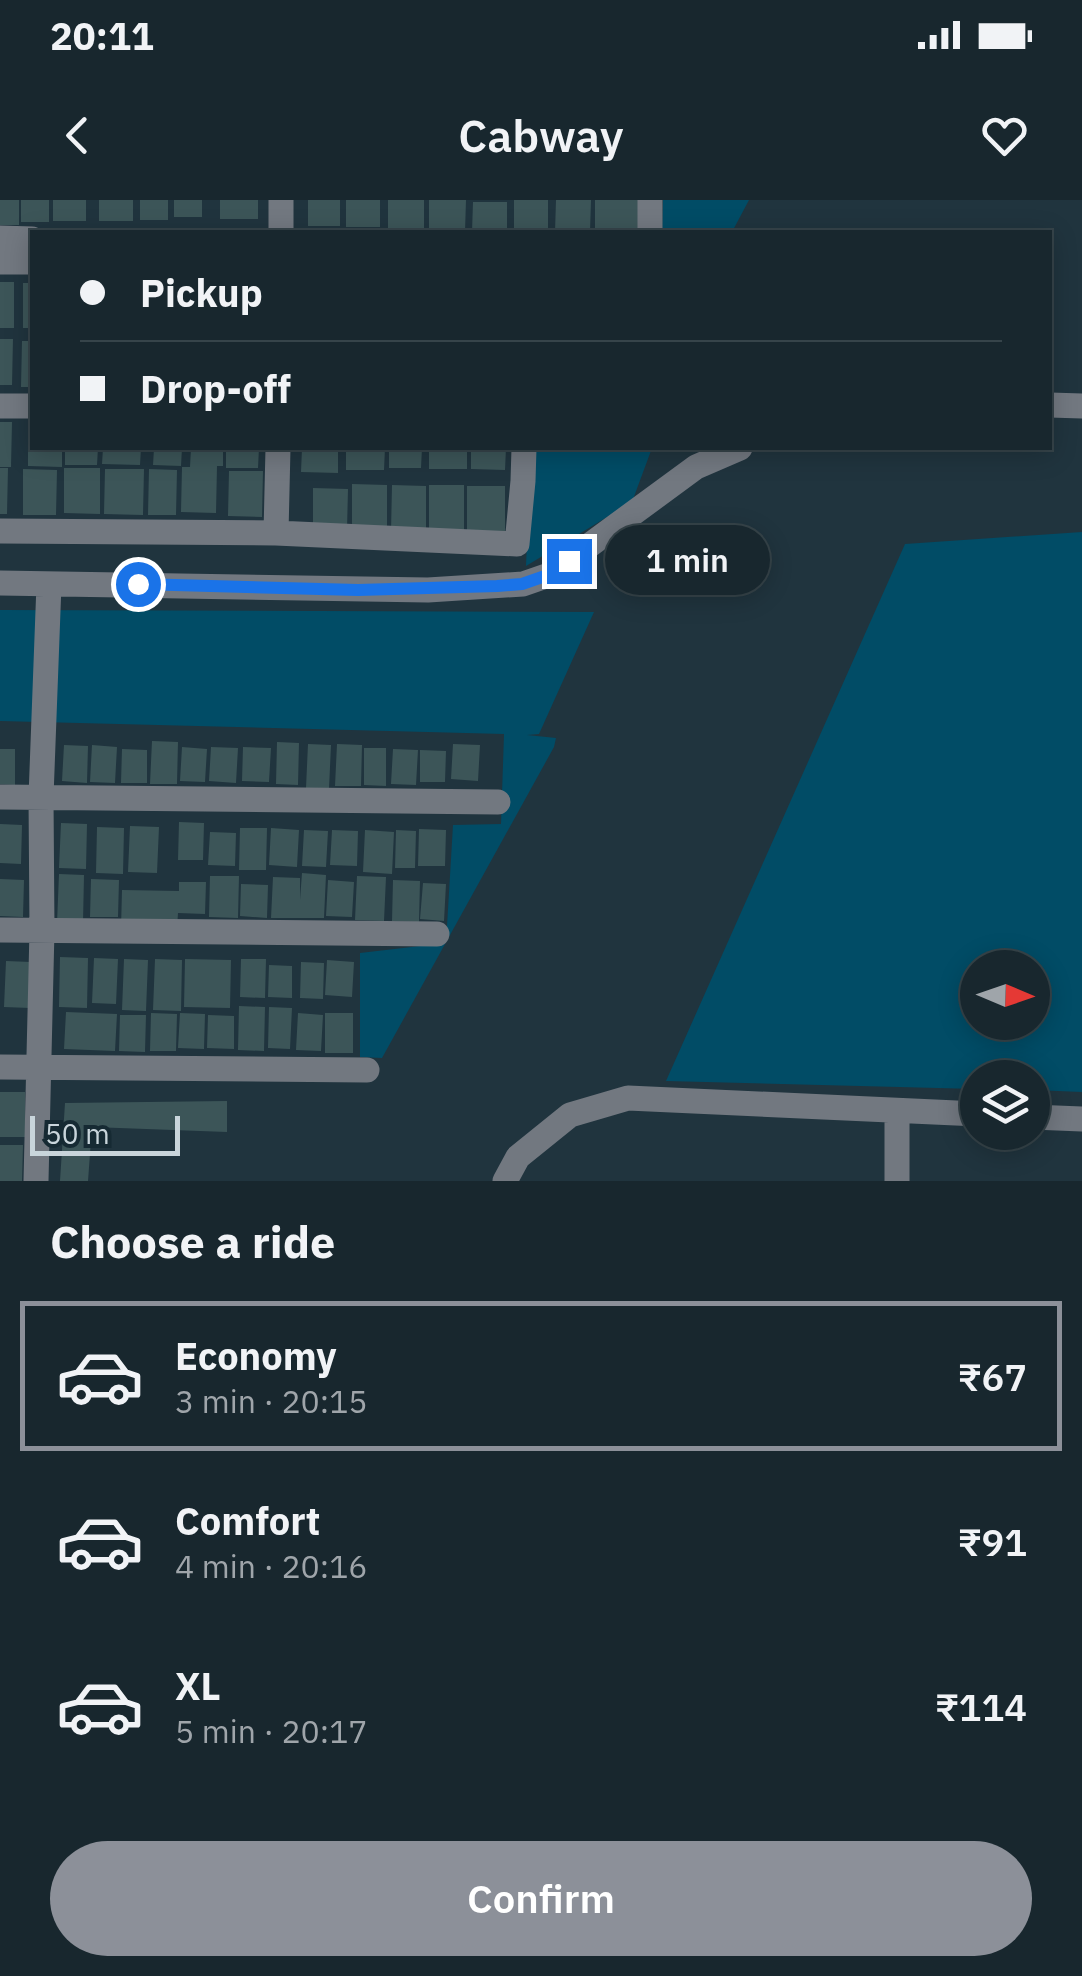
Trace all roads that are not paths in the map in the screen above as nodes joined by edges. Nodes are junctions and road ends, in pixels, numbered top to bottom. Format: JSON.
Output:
{"nodes":[{"id":1,"x":281,"y":200,"type":"edge"},
{"id":2,"x":650,"y":200,"type":"edge"},
{"id":3,"x":282,"y":230,"type":"edge"},
{"id":4,"x":650,"y":230,"type":"edge"},
{"id":5,"x":0,"y":238,"type":"edge"},
{"id":6,"x":30,"y":238,"type":"edge"},
{"id":7,"x":0,"y":262,"type":"edge"},
{"id":8,"x":30,"y":262,"type":"edge"},
{"id":9,"x":1052,"y":405,"type":"edge"},
{"id":10,"x":0,"y":406,"type":"edge"},
{"id":11,"x":30,"y":406,"type":"edge"},
{"id":12,"x":1082,"y":406,"type":"edge"},
{"id":13,"x":278,"y":450,"type":"edge"},
{"id":14,"x":524,"y":450,"type":"edge"},
{"id":15,"x":732,"y":450,"type":"edge"},
{"id":16,"x":698,"y":458,"type":"edge"},
{"id":17,"x":0,"y":531,"type":"edge"},
{"id":18,"x":276,"y":533,"type":"junction"},
{"id":19,"x":0,"y":583,"type":"edge"},
{"id":20,"x":49,"y":584,"type":"junction"},
{"id":21,"x":0,"y":797,"type":"edge"},
{"id":22,"x":41,"y":797,"type":"junction"},
{"id":23,"x":498,"y":802,"type":"dead end"},
{"id":24,"x":0,"y":930,"type":"edge"},
{"id":25,"x":42,"y":930,"type":"junction"},
{"id":26,"x":437,"y":934,"type":"dead end"},
{"id":27,"x":0,"y":1067,"type":"edge"},
{"id":28,"x":40,"y":1068,"type":"junction"},
{"id":29,"x":366,"y":1070,"type":"dead end"},
{"id":30,"x":897,"y":1110,"type":"junction"},
{"id":31,"x":960,"y":1113,"type":"edge"},
{"id":32,"x":1050,"y":1118,"type":"edge"},
{"id":33,"x":1082,"y":1119,"type":"edge"},
{"id":34,"x":36,"y":1181,"type":"edge"},
{"id":35,"x":505,"y":1181,"type":"edge"},
{"id":36,"x":897,"y":1181,"type":"edge"}],
"edges":[{"from":1,"to":3,"type":"street"},
{"from":2,"to":4,"type":"street"},
{"from":5,"to":6,"type":"street"},
{"from":7,"to":8,"type":"street"},
{"from":9,"to":12,"type":"street"},
{"from":10,"to":11,"type":"street"},
{"from":13,"to":18,"type":"street"},
{"from":14,"to":18,"type":"street"},
{"from":15,"to":16,"type":"street"},
{"from":16,"to":20,"type":"street"},
{"from":17,"to":18,"type":"street"},
{"from":19,"to":20,"type":"street"},
{"from":20,"to":22,"type":"street"},
{"from":21,"to":22,"type":"street"},
{"from":22,"to":23,"type":"street"},
{"from":22,"to":25,"type":"street"},
{"from":24,"to":25,"type":"street"},
{"from":25,"to":26,"type":"street"},
{"from":25,"to":28,"type":"street"},
{"from":27,"to":28,"type":"street"},
{"from":28,"to":29,"type":"street"},
{"from":28,"to":34,"type":"street"},
{"from":30,"to":31,"type":"street"},
{"from":30,"to":35,"type":"street"},
{"from":30,"to":36,"type":"street"},
{"from":32,"to":33,"type":"street"}]}
